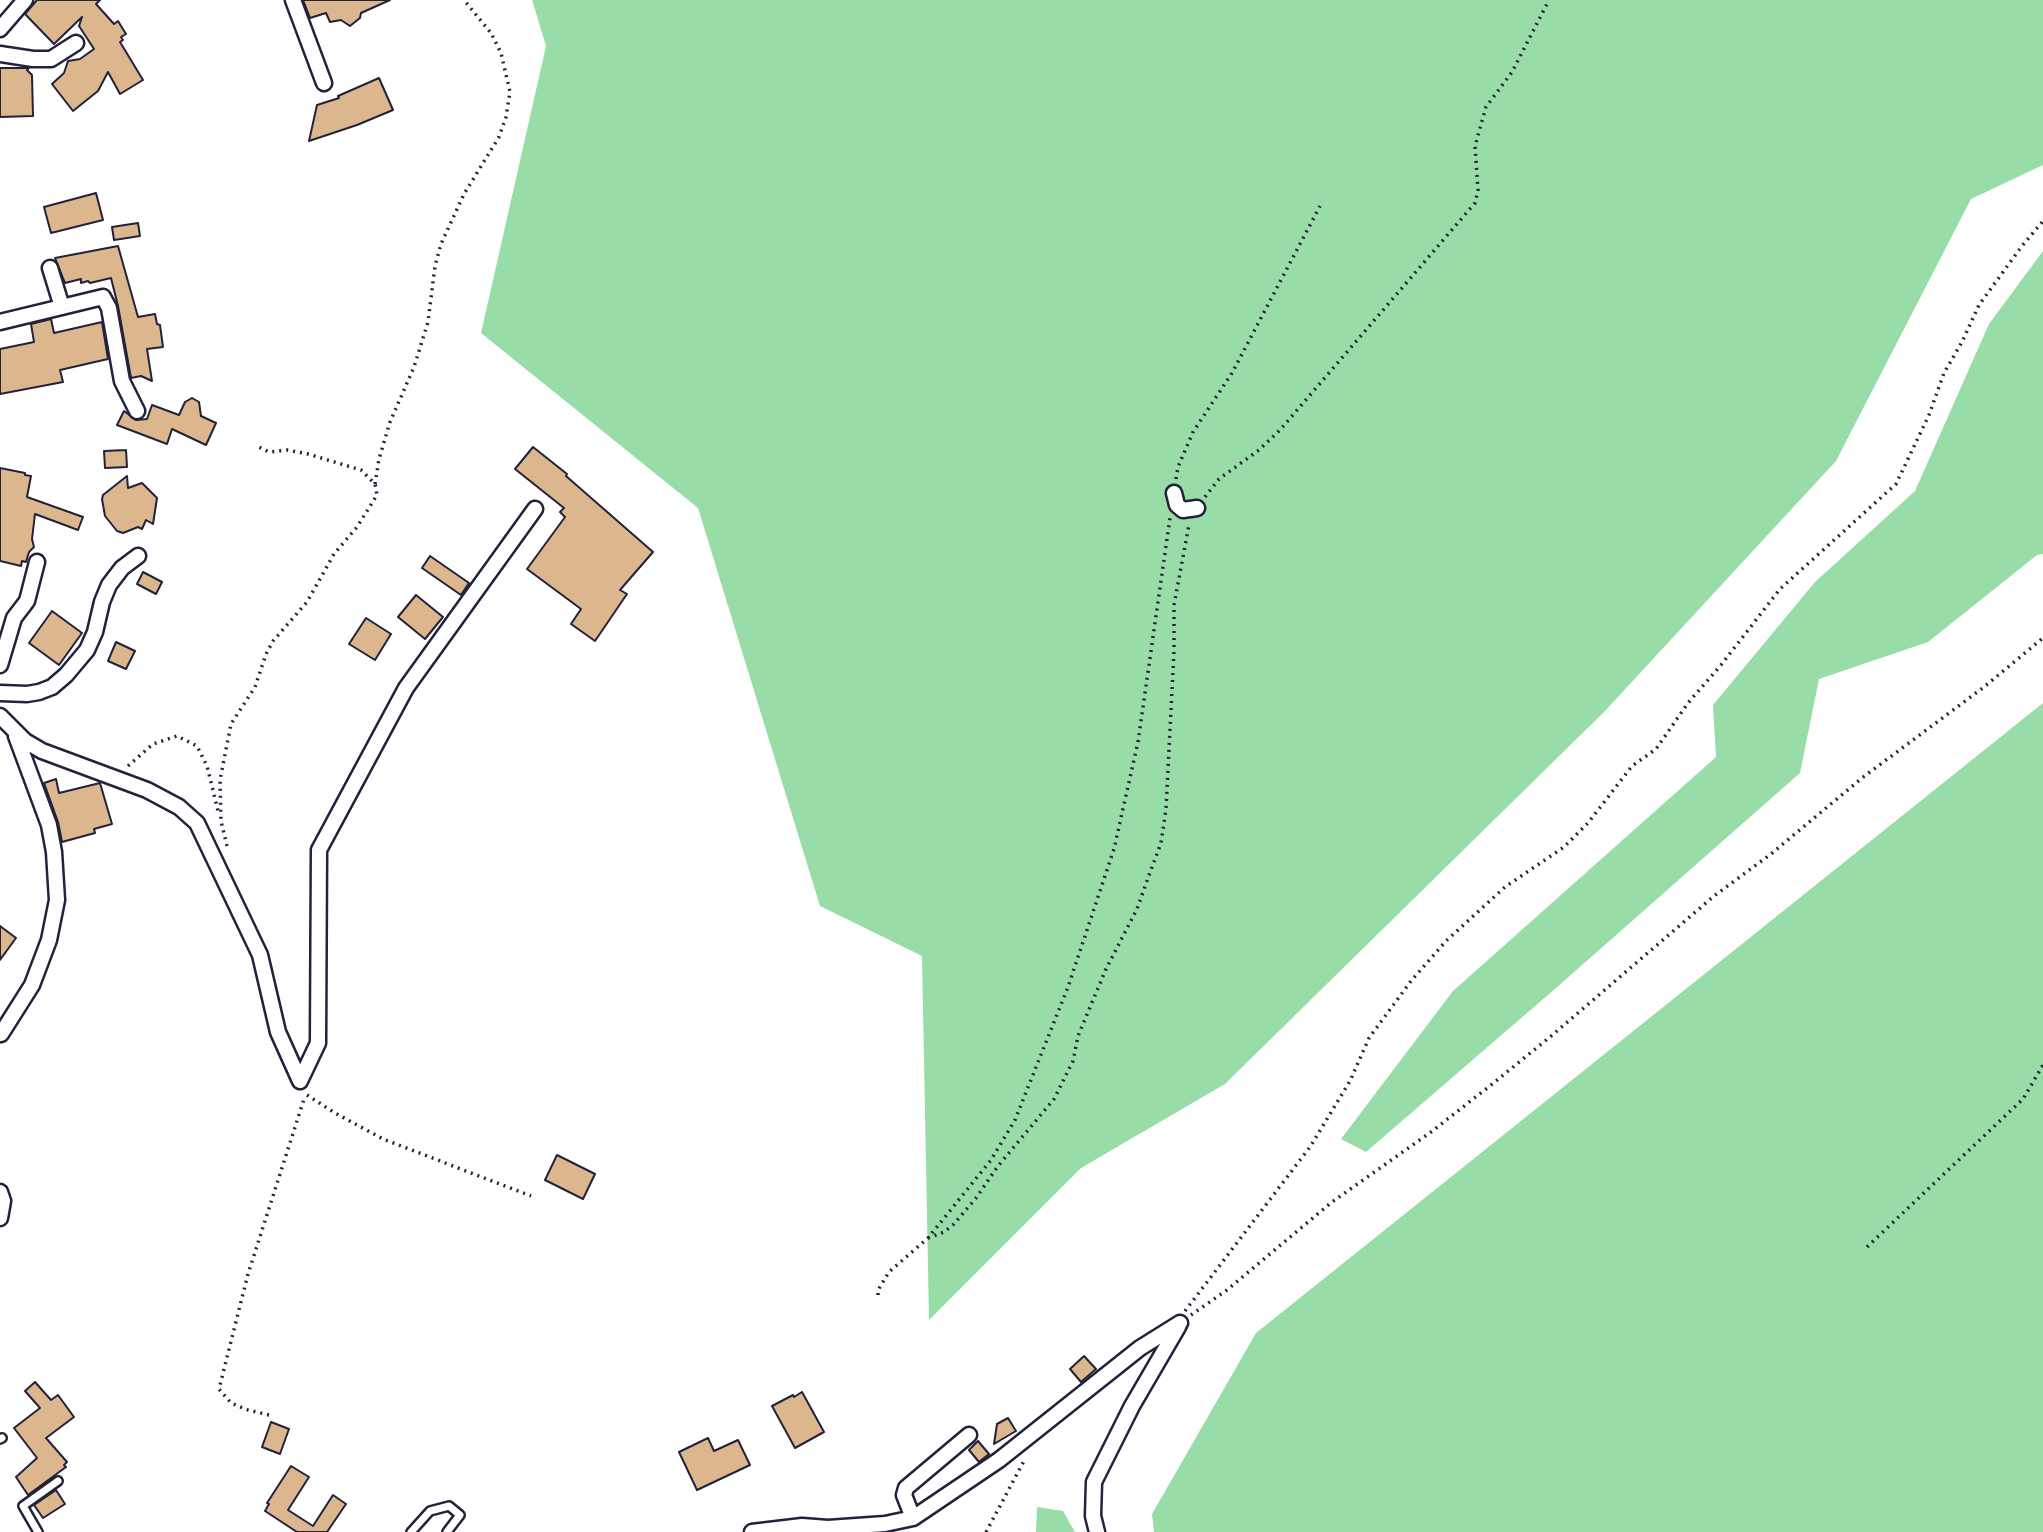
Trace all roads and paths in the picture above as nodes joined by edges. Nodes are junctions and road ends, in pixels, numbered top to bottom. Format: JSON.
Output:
{"nodes":[{"id":1,"x":25,"y":0,"type":"edge"},
{"id":2,"x":293,"y":0,"type":"edge"},
{"id":3,"x":464,"y":0,"type":"edge"},
{"id":4,"x":1549,"y":0,"type":"edge"},
{"id":5,"x":0,"y":29,"type":"edge"},
{"id":6,"x":76,"y":43,"type":"dead end"},
{"id":7,"x":0,"y":54,"type":"edge"},
{"id":8,"x":324,"y":83,"type":"dead end"},
{"id":9,"x":1320,"y":206,"type":"dead end"},
{"id":10,"x":2043,"y":221,"type":"edge"},
{"id":11,"x":50,"y":268,"type":"dead end"},
{"id":12,"x":62,"y":307,"type":"junction"},
{"id":13,"x":0,"y":322,"type":"edge"},
{"id":14,"x":137,"y":411,"type":"dead end"},
{"id":15,"x":259,"y":447,"type":"dead end"},
{"id":16,"x":375,"y":484,"type":"junction"},
{"id":17,"x":1174,"y":493,"type":"junction"},
{"id":18,"x":1197,"y":508,"type":"junction"},
{"id":19,"x":535,"y":509,"type":"dead end"},
{"id":20,"x":138,"y":556,"type":"dead end"},
{"id":21,"x":37,"y":562,"type":"dead end"},
{"id":22,"x":2043,"y":638,"type":"edge"},
{"id":23,"x":0,"y":665,"type":"edge"},
{"id":24,"x":0,"y":692,"type":"edge"},
{"id":25,"x":0,"y":716,"type":"edge"},
{"id":26,"x":15,"y":731,"type":"junction"},
{"id":27,"x":116,"y":777,"type":"junction"},
{"id":28,"x":221,"y":821,"type":"junction"},
{"id":29,"x":228,"y":853,"type":"dead end"},
{"id":30,"x":1,"y":1034,"type":"edge"},
{"id":31,"x":2043,"y":1065,"type":"edge"},
{"id":32,"x":0,"y":1192,"type":"edge"},
{"id":33,"x":531,"y":1196,"type":"dead end"},
{"id":34,"x":0,"y":1218,"type":"edge"},
{"id":35,"x":928,"y":1238,"type":"junction"},
{"id":36,"x":1867,"y":1247,"type":"dead end"},
{"id":37,"x":878,"y":1295,"type":"dead end"},
{"id":38,"x":1180,"y":1323,"type":"junction"},
{"id":39,"x":270,"y":1415,"type":"dead end"},
{"id":40,"x":968,"y":1435,"type":"dead end"},
{"id":41,"x":1025,"y":1460,"type":"dead end"},
{"id":42,"x":58,"y":1480,"type":"dead end"},
{"id":43,"x":914,"y":1518,"type":"junction"},
{"id":44,"x":38,"y":1532,"type":"edge"},
{"id":45,"x":411,"y":1532,"type":"edge"},
{"id":46,"x":447,"y":1532,"type":"edge"},
{"id":47,"x":752,"y":1532,"type":"edge"},
{"id":48,"x":986,"y":1532,"type":"edge"},
{"id":49,"x":1097,"y":1532,"type":"edge"}],
"edges":[{"from":1,"to":5,"type":"street"},
{"from":2,"to":8,"type":"street"},
{"from":3,"to":16,"type":"path"},
{"from":4,"to":18,"type":"path"},
{"from":6,"to":7,"type":"street"},
{"from":9,"to":17,"type":"path"},
{"from":10,"to":38,"type":"path"},
{"from":11,"to":12,"type":"street"},
{"from":12,"to":13,"type":"street"},
{"from":12,"to":14,"type":"street"},
{"from":15,"to":16,"type":"path"},
{"from":16,"to":28,"type":"path"},
{"from":17,"to":18,"type":"street"},
{"from":17,"to":35,"type":"path"},
{"from":18,"to":35,"type":"path"},
{"from":19,"to":27,"type":"street"},
{"from":20,"to":24,"type":"street"},
{"from":21,"to":23,"type":"street"},
{"from":22,"to":38,"type":"path"},
{"from":25,"to":26,"type":"street"},
{"from":26,"to":27,"type":"street"},
{"from":26,"to":30,"type":"street"},
{"from":27,"to":28,"type":"path"},
{"from":28,"to":29,"type":"path"},
{"from":31,"to":36,"type":"path"},
{"from":32,"to":34,"type":"street"},
{"from":33,"to":39,"type":"path"},
{"from":35,"to":37,"type":"path"},
{"from":38,"to":43,"type":"street"},
{"from":38,"to":49,"type":"street"},
{"from":40,"to":43,"type":"street"},
{"from":41,"to":48,"type":"path"},
{"from":42,"to":44,"type":"lane"},
{"from":43,"to":47,"type":"street"},
{"from":45,"to":46,"type":"lane"}]}
